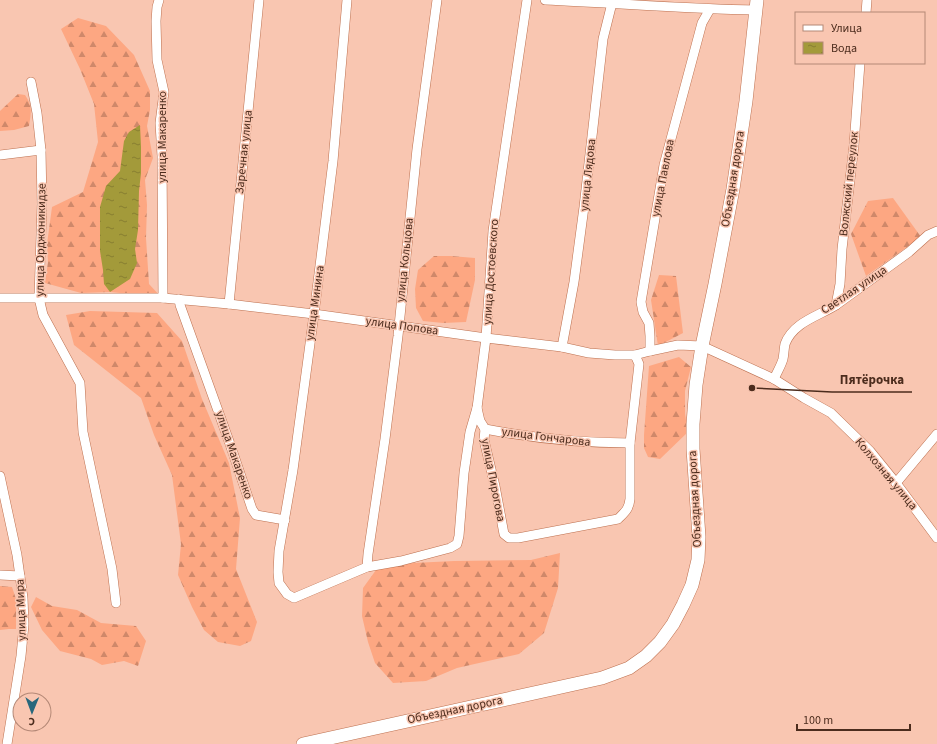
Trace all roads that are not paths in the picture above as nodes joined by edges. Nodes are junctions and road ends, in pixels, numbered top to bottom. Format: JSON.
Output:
{"nodes":[{"id":1,"x":159,"y":0,"type":"edge"},
{"id":2,"x":259,"y":0,"type":"edge"},
{"id":3,"x":347,"y":0,"type":"edge"},
{"id":4,"x":437,"y":0,"type":"edge"},
{"id":5,"x":527,"y":0,"type":"edge"},
{"id":6,"x":545,"y":0,"type":"edge"},
{"id":7,"x":867,"y":0,"type":"edge"},
{"id":8,"x":624,"y":2,"type":"edge"},
{"id":9,"x":612,"y":3,"type":"junction"},
{"id":10,"x":756,"y":5,"type":"edge"},
{"id":11,"x":710,"y":9,"type":"junction"},
{"id":12,"x":866,"y":12,"type":"edge"},
{"id":13,"x":860,"y":64,"type":"edge"},
{"id":14,"x":32,"y":82,"type":"dead end"},
{"id":15,"x":41,"y":150,"type":"junction"},
{"id":16,"x":0,"y":155,"type":"edge"},
{"id":17,"x":937,"y":231,"type":"edge"},
{"id":18,"x":0,"y":298,"type":"edge"},
{"id":19,"x":39,"y":298,"type":"junction"},
{"id":20,"x":163,"y":298,"type":"junction"},
{"id":21,"x":179,"y":299,"type":"junction"},
{"id":22,"x":228,"y":304,"type":"junction"},
{"id":23,"x":836,"y":305,"type":"junction"},
{"id":24,"x":314,"y":314,"type":"junction"},
{"id":25,"x":399,"y":326,"type":"junction"},
{"id":26,"x":486,"y":338,"type":"junction"},
{"id":27,"x":702,"y":346,"type":"junction"},
{"id":28,"x":562,"y":347,"type":"junction"},
{"id":29,"x":650,"y":350,"type":"junction"},
{"id":30,"x":635,"y":355,"type":"junction"},
{"id":31,"x":774,"y":379,"type":"junction"},
{"id":32,"x":477,"y":408,"type":"junction"},
{"id":33,"x":485,"y":429,"type":"junction"},
{"id":34,"x":937,"y":434,"type":"edge"},
{"id":35,"x":630,"y":443,"type":"junction"},
{"id":36,"x":0,"y":476,"type":"edge"},
{"id":37,"x":896,"y":483,"type":"junction"},
{"id":38,"x":285,"y":520,"type":"junction"},
{"id":39,"x":937,"y":538,"type":"edge"},
{"id":40,"x":367,"y":567,"type":"junction"},
{"id":41,"x":0,"y":575,"type":"edge"},
{"id":42,"x":20,"y":576,"type":"junction"},
{"id":43,"x":116,"y":603,"type":"dead end"},
{"id":44,"x":7,"y":744,"type":"edge"},
{"id":45,"x":303,"y":744,"type":"edge"}],
"edges":[{"from":1,"to":20,"type":"street","name":"улица Макаренко"},
{"from":2,"to":22,"type":"street","name":"Заречная улица"},
{"from":3,"to":24,"type":"street","name":"улица Минина"},
{"from":4,"to":25,"type":"street","name":"улица Кольцова"},
{"from":5,"to":26,"type":"street","name":"улица Достоевского"},
{"from":6,"to":9,"type":"street"},
{"from":7,"to":12,"type":"street"},
{"from":8,"to":9,"type":"street"},
{"from":8,"to":11,"type":"street"},
{"from":9,"to":28,"type":"street","name":"улица Лядова"},
{"from":10,"to":11,"type":"street"},
{"from":10,"to":27,"type":"main road","name":"Объездная дорога"},
{"from":11,"to":29,"type":"street","name":"улица Павлова"},
{"from":13,"to":23,"type":"street","name":"Волжский переулок"},
{"from":14,"to":15,"type":"street","name":"улица Орджоникидзе"},
{"from":15,"to":16,"type":"street"},
{"from":15,"to":19,"type":"street","name":"улица Орджоникидзе"},
{"from":17,"to":23,"type":"street","name":"Светлая улица"},
{"from":18,"to":19,"type":"street","name":"улица Попова"},
{"from":19,"to":20,"type":"street","name":"улица Попова"},
{"from":19,"to":43,"type":"street","name":"улица Орджоникидзе"},
{"from":20,"to":21,"type":"street","name":"улица Попова"},
{"from":21,"to":22,"type":"street","name":"улица Попова"},
{"from":21,"to":38,"type":"street","name":"улица Макаренко"},
{"from":22,"to":24,"type":"street","name":"улица Попова"},
{"from":23,"to":31,"type":"street","name":"Светлая улица"},
{"from":24,"to":25,"type":"street","name":"улица Попова"},
{"from":24,"to":38,"type":"street","name":"улица Минина"},
{"from":25,"to":26,"type":"street","name":"улица Попова"},
{"from":25,"to":40,"type":"street","name":"улица Кольцова"},
{"from":26,"to":28,"type":"street","name":"улица Попова"},
{"from":26,"to":32,"type":"street","name":"улица Достоевского"},
{"from":27,"to":29,"type":"street","name":"улица Попова"},
{"from":27,"to":31,"type":"street","name":"Колхозная улица"},
{"from":27,"to":45,"type":"main road","name":"Объездная дорога"},
{"from":28,"to":30,"type":"street","name":"улица Попова"},
{"from":29,"to":30,"type":"street","name":"улица Попова"},
{"from":30,"to":35,"type":"street"},
{"from":31,"to":37,"type":"street","name":"Колхозная улица"},
{"from":32,"to":33,"type":"street","name":"улица Гончарова"},
{"from":32,"to":40,"type":"street","name":"улица Достоевского"},
{"from":33,"to":35,"type":"street","name":"улица Гончарова"},
{"from":33,"to":35,"type":"street","name":"улица Пирогова"},
{"from":34,"to":37,"type":"street"},
{"from":36,"to":42,"type":"street","name":"улица Мира"},
{"from":37,"to":39,"type":"street","name":"Колхозная улица"},
{"from":38,"to":40,"type":"street","name":"улица Минина"},
{"from":41,"to":42,"type":"street"},
{"from":42,"to":44,"type":"street","name":"улица Мира"}]}
